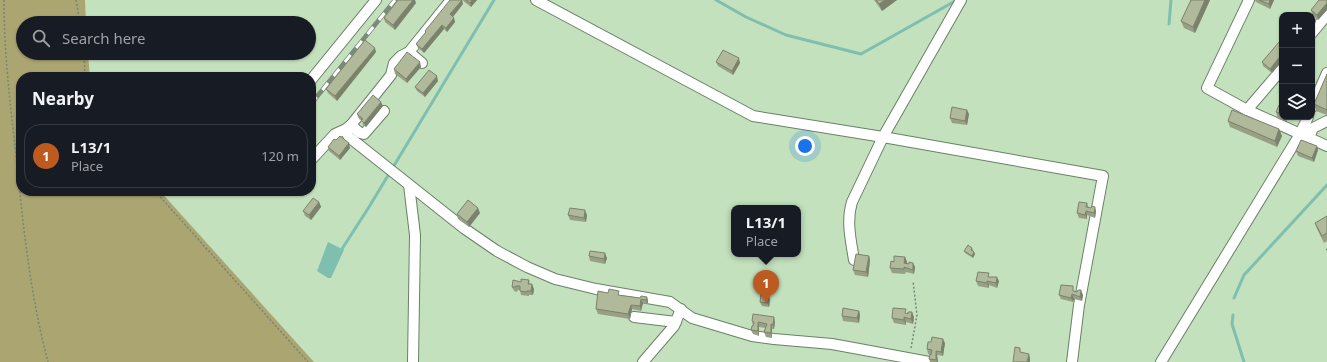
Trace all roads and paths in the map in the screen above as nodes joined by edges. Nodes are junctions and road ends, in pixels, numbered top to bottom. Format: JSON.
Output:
{"nodes":[{"id":1,"x":4,"y":0,"type":"edge"},
{"id":2,"x":76,"y":0,"type":"edge"},
{"id":3,"x":376,"y":0,"type":"edge"},
{"id":4,"x":451,"y":0,"type":"edge"},
{"id":5,"x":536,"y":0,"type":"edge"},
{"id":6,"x":961,"y":0,"type":"edge"},
{"id":7,"x":1249,"y":0,"type":"edge"},
{"id":8,"x":79,"y":16,"type":"edge"},
{"id":9,"x":1327,"y":16,"type":"edge"},
{"id":10,"x":1315,"y":30,"type":"edge"},
{"id":11,"x":409,"y":52,"type":"junction"},
{"id":12,"x":84,"y":60,"type":"edge"},
{"id":13,"x":422,"y":63,"type":"dead end"},
{"id":14,"x":85,"y":72,"type":"edge"},
{"id":15,"x":1279,"y":73,"type":"edge"},
{"id":16,"x":1327,"y":73,"type":"edge"},
{"id":17,"x":316,"y":74,"type":"edge"},
{"id":18,"x":1315,"y":100,"type":"edge"},
{"id":19,"x":1247,"y":110,"type":"junction"},
{"id":20,"x":384,"y":111,"type":"dead end"},
{"id":21,"x":1308,"y":120,"type":"edge"},
{"id":22,"x":1327,"y":121,"type":"edge"},
{"id":23,"x":348,"y":128,"type":"junction"},
{"id":24,"x":1305,"y":136,"type":"junction"},
{"id":25,"x":883,"y":137,"type":"junction"},
{"id":26,"x":1327,"y":146,"type":"edge"},
{"id":27,"x":316,"y":155,"type":"edge"},
{"id":28,"x":16,"y":161,"type":"edge"},
{"id":29,"x":409,"y":185,"type":"junction"},
{"id":30,"x":20,"y":196,"type":"edge"},
{"id":31,"x":159,"y":196,"type":"edge"},
{"id":32,"x":854,"y":260,"type":"edge"},
{"id":33,"x":913,"y":281,"type":"dead end"},
{"id":34,"x":681,"y":309,"type":"junction"},
{"id":35,"x":634,"y":317,"type":"dead end"},
{"id":36,"x":676,"y":322,"type":"junction"},
{"id":37,"x":909,"y":358,"type":"junction"},
{"id":38,"x":48,"y":362,"type":"edge"},
{"id":39,"x":308,"y":362,"type":"edge"},
{"id":40,"x":413,"y":362,"type":"edge"},
{"id":41,"x":643,"y":362,"type":"edge"},
{"id":42,"x":929,"y":362,"type":"edge"},
{"id":43,"x":1072,"y":362,"type":"edge"},
{"id":44,"x":1161,"y":362,"type":"edge"}],
"edges":[{"from":1,"to":28,"type":"path"},
{"from":2,"to":8,"type":"path"},
{"from":3,"to":17,"type":"lane"},
{"from":4,"to":11,"type":"lane"},
{"from":5,"to":25,"type":"lane"},
{"from":6,"to":25,"type":"lane"},
{"from":7,"to":19,"type":"lane"},
{"from":9,"to":10,"type":"lane"},
{"from":11,"to":13,"type":"lane"},
{"from":11,"to":23,"type":"lane"},
{"from":12,"to":14,"type":"path"},
{"from":15,"to":19,"type":"lane"},
{"from":16,"to":18,"type":"lane"},
{"from":19,"to":24,"type":"lane"},
{"from":20,"to":23,"type":"lane"},
{"from":21,"to":24,"type":"lane"},
{"from":22,"to":24,"type":"lane"},
{"from":23,"to":27,"type":"lane"},
{"from":23,"to":29,"type":"lane"},
{"from":24,"to":26,"type":"lane"},
{"from":24,"to":44,"type":"lane"},
{"from":25,"to":32,"type":"lane"},
{"from":25,"to":43,"type":"lane"},
{"from":29,"to":34,"type":"lane"},
{"from":29,"to":40,"type":"lane"},
{"from":30,"to":38,"type":"path"},
{"from":31,"to":39,"type":"path"},
{"from":33,"to":37,"type":"path"},
{"from":34,"to":36,"type":"lane"},
{"from":34,"to":37,"type":"lane"},
{"from":35,"to":36,"type":"lane"},
{"from":36,"to":41,"type":"lane"},
{"from":37,"to":42,"type":"lane"}]}
